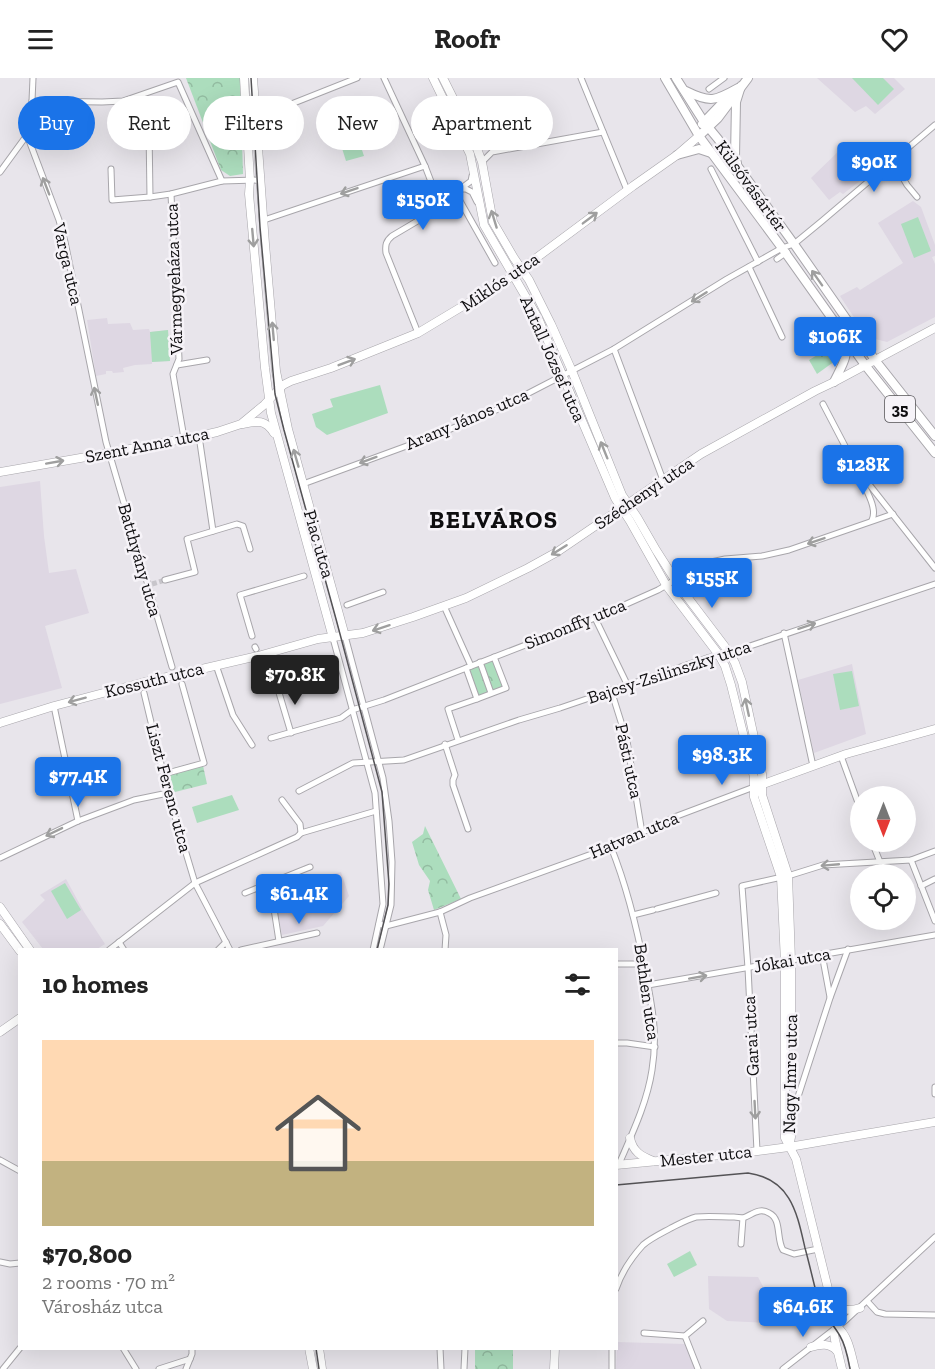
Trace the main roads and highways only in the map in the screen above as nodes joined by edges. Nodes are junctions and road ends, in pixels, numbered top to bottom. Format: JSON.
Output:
{"nodes":[{"id":1,"x":665,"y":78,"type":"edge"},
{"id":2,"x":676,"y":78,"type":"edge"},
{"id":3,"x":748,"y":78,"type":"edge"},
{"id":4,"x":741,"y":86,"type":"junction"},
{"id":5,"x":684,"y":91,"type":"junction"},
{"id":6,"x":686,"y":113,"type":"junction"},
{"id":7,"x":706,"y":125,"type":"junction"},
{"id":8,"x":699,"y":136,"type":"junction"},
{"id":9,"x":677,"y":155,"type":"road end"},
{"id":10,"x":713,"y":155,"type":"junction"},
{"id":11,"x":741,"y":172,"type":"junction"},
{"id":12,"x":842,"y":332,"type":"junction"},
{"id":13,"x":834,"y":382,"type":"road end"},
{"id":14,"x":935,"y":436,"type":"edge"},
{"id":15,"x":935,"y":453,"type":"edge"}],
"edges":[{"from":1,"to":6,"type":"main road","name":"Külsővásártér"},
{"from":2,"to":5,"type":"main road","name":"Külsővásártér"},
{"from":3,"to":4,"type":"main road"},
{"from":4,"to":5,"type":"main road"},
{"from":4,"to":7,"type":"main road"},
{"from":4,"to":7,"type":"main road"},
{"from":4,"to":11,"type":"main road"},
{"from":5,"to":7,"type":"main road","name":"Külsővásártér"},
{"from":6,"to":7,"type":"main road"},
{"from":6,"to":8,"type":"main road","name":"Külsővásártér"},
{"from":7,"to":8,"type":"main road"},
{"from":7,"to":11,"type":"main road","name":"Külsővásártér","number":"35"},
{"from":8,"to":10,"type":"main road","name":"Külsővásártér","number":"35"},
{"from":9,"to":10,"type":"main road"},
{"from":10,"to":12,"type":"main road","name":"Külsővásártér","number":"35"},
{"from":14,"to":11,"type":"main road","name":"Külsővásártér","number":"35","one_way":true},
{"from":12,"to":13,"type":"main road"},
{"from":12,"to":15,"type":"main road","name":"Külsővásártér","number":"35"}]}
